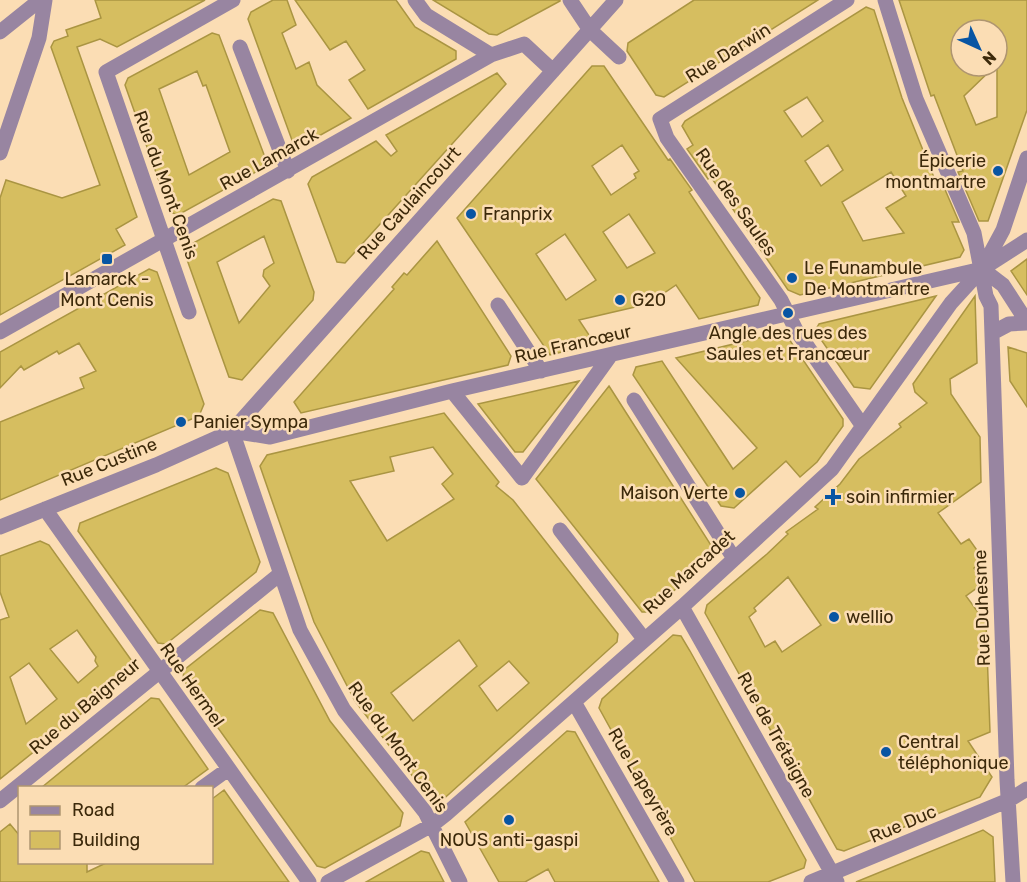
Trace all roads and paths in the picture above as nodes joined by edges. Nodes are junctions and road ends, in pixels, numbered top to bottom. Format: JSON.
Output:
{"nodes":[{"id":1,"x":40,"y":0,"type":"edge"},
{"id":2,"x":45,"y":0,"type":"edge"},
{"id":3,"x":233,"y":0,"type":"edge"},
{"id":4,"x":415,"y":0,"type":"edge"},
{"id":5,"x":570,"y":0,"type":"edge"},
{"id":6,"x":616,"y":0,"type":"edge"},
{"id":7,"x":847,"y":0,"type":"edge"},
{"id":8,"x":885,"y":0,"type":"edge"},
{"id":9,"x":590,"y":30,"type":"junction"},
{"id":10,"x":0,"y":32,"type":"edge"},
{"id":11,"x":240,"y":47,"type":"dead end"},
{"id":12,"x":491,"y":55,"type":"junction"},
{"id":13,"x":619,"y":57,"type":"dead end"},
{"id":14,"x":553,"y":71,"type":"junction"},
{"id":15,"x":660,"y":119,"type":"joint"},
{"id":16,"x":0,"y":153,"type":"edge"},
{"id":17,"x":1027,"y":158,"type":"edge"},
{"id":18,"x":288,"y":171,"type":"junction"},
{"id":19,"x":165,"y":238,"type":"junction"},
{"id":20,"x":1027,"y":240,"type":"edge"},
{"id":21,"x":982,"y":269,"type":"junction"},
{"id":22,"x":498,"y":305,"type":"dead end"},
{"id":23,"x":189,"y":312,"type":"dead end"},
{"id":24,"x":788,"y":313,"type":"junction"},
{"id":25,"x":1027,"y":323,"type":"edge"},
{"id":26,"x":0,"y":332,"type":"edge"},
{"id":27,"x":992,"y":333,"type":"junction"},
{"id":28,"x":610,"y":356,"type":"junction"},
{"id":29,"x":541,"y":371,"type":"junction"},
{"id":30,"x":452,"y":391,"type":"junction"},
{"id":31,"x":633,"y":400,"type":"dead end"},
{"id":32,"x":862,"y":425,"type":"junction"},
{"id":33,"x":232,"y":431,"type":"junction"},
{"id":34,"x":45,"y":509,"type":"junction"},
{"id":35,"x":0,"y":527,"type":"edge"},
{"id":36,"x":560,"y":530,"type":"dead end"},
{"id":37,"x":733,"y":557,"type":"junction"},
{"id":38,"x":280,"y":574,"type":"junction"},
{"id":39,"x":682,"y":607,"type":"junction"},
{"id":40,"x":644,"y":639,"type":"junction"},
{"id":41,"x":158,"y":671,"type":"junction"},
{"id":42,"x":574,"y":702,"type":"junction"},
{"id":43,"x":227,"y":770,"type":"junction"},
{"id":44,"x":18,"y":786,"type":"edge"},
{"id":45,"x":18,"y":786,"type":"edge"},
{"id":46,"x":205,"y":786,"type":"edge"},
{"id":47,"x":1027,"y":789,"type":"edge"},
{"id":48,"x":1009,"y":800,"type":"junction"},
{"id":49,"x":0,"y":801,"type":"edge"},
{"id":50,"x":432,"y":825,"type":"junction"},
{"id":51,"x":835,"y":878,"type":"edge"},
{"id":52,"x":309,"y":882,"type":"edge"},
{"id":53,"x":328,"y":882,"type":"edge"},
{"id":54,"x":460,"y":882,"type":"edge"},
{"id":55,"x":677,"y":882,"type":"edge"},
{"id":56,"x":811,"y":882,"type":"edge"},
{"id":57,"x":1013,"y":882,"type":"edge"}],
"edges":[{"from":1,"to":10,"type":"street"},
{"from":2,"to":16,"type":"street"},
{"from":3,"to":19,"type":"street","name":"Rue du Mont Cenis"},
{"from":4,"to":12,"type":"street"},
{"from":5,"to":9,"type":"street"},
{"from":6,"to":9,"type":"street","name":"Rue Caulaincourt"},
{"from":7,"to":15,"type":"street","name":"Rue Darwin"},
{"from":8,"to":21,"type":"street","name":"Rue Duhesme"},
{"from":9,"to":13,"type":"street"},
{"from":9,"to":14,"type":"street","name":"Rue Caulaincourt"},
{"from":11,"to":18,"type":"street"},
{"from":12,"to":14,"type":"street","name":"Rue Lamarck"},
{"from":12,"to":18,"type":"street","name":"Rue Lamarck"},
{"from":14,"to":33,"type":"street","name":"Rue Caulaincourt"},
{"from":15,"to":24,"type":"street","name":"Rue des Saules"},
{"from":17,"to":21,"type":"street"},
{"from":18,"to":19,"type":"street","name":"Rue Lamarck"},
{"from":19,"to":23,"type":"street","name":"Rue du Mont Cenis"},
{"from":19,"to":26,"type":"street","name":"Rue Lamarck"},
{"from":20,"to":21,"type":"street","name":"Rue Marcadet"},
{"from":21,"to":24,"type":"street","name":"Rue Francœur"},
{"from":21,"to":25,"type":"street"},
{"from":21,"to":27,"type":"street","name":"Rue Duhesme"},
{"from":21,"to":32,"type":"street","name":"Rue Marcadet"},
{"from":22,"to":29,"type":"street"},
{"from":24,"to":28,"type":"street","name":"Rue Francœur"},
{"from":24,"to":32,"type":"street","name":"Rue des Saules"},
{"from":25,"to":27,"type":"street"},
{"from":27,"to":48,"type":"street","name":"Rue Duhesme"},
{"from":28,"to":29,"type":"street","name":"Rue Francœur"},
{"from":28,"to":30,"type":"street"},
{"from":29,"to":30,"type":"street","name":"Rue Francœur"},
{"from":30,"to":33,"type":"street","name":"Rue Francœur"},
{"from":31,"to":37,"type":"street"},
{"from":32,"to":37,"type":"street","name":"Rue Marcadet"},
{"from":33,"to":34,"type":"street","name":"Rue Custine"},
{"from":33,"to":38,"type":"street","name":"Rue du Mont Cenis"},
{"from":34,"to":35,"type":"street","name":"Rue Custine"},
{"from":34,"to":41,"type":"street","name":"Rue Hermel"},
{"from":36,"to":40,"type":"street"},
{"from":37,"to":39,"type":"street","name":"Rue Marcadet"},
{"from":38,"to":41,"type":"street","name":"Rue du Baigneur"},
{"from":38,"to":50,"type":"street","name":"Rue du Mont Cenis"},
{"from":39,"to":40,"type":"street","name":"Rue Marcadet"},
{"from":39,"to":51,"type":"street","name":"Rue de Trétaigne"},
{"from":40,"to":42,"type":"street","name":"Rue Marcadet"},
{"from":41,"to":43,"type":"street","name":"Rue Hermel"},
{"from":41,"to":44,"type":"street","name":"Rue du Baigneur"},
{"from":42,"to":50,"type":"street","name":"Rue Marcadet"},
{"from":42,"to":55,"type":"street","name":"Rue Lapeyrère"},
{"from":43,"to":46,"type":"street"},
{"from":43,"to":52,"type":"street","name":"Rue Hermel"},
{"from":45,"to":49,"type":"street","name":"Rue du Baigneur"},
{"from":47,"to":48,"type":"street","name":"Rue Duc"},
{"from":48,"to":51,"type":"street","name":"Rue Duc"},
{"from":48,"to":57,"type":"street","name":"Rue Duhesme"},
{"from":50,"to":53,"type":"street","name":"Rue Marcadet"},
{"from":50,"to":54,"type":"street","name":"Rue du Mont Cenis"},
{"from":51,"to":56,"type":"street","name":"Rue Duc"}]}
